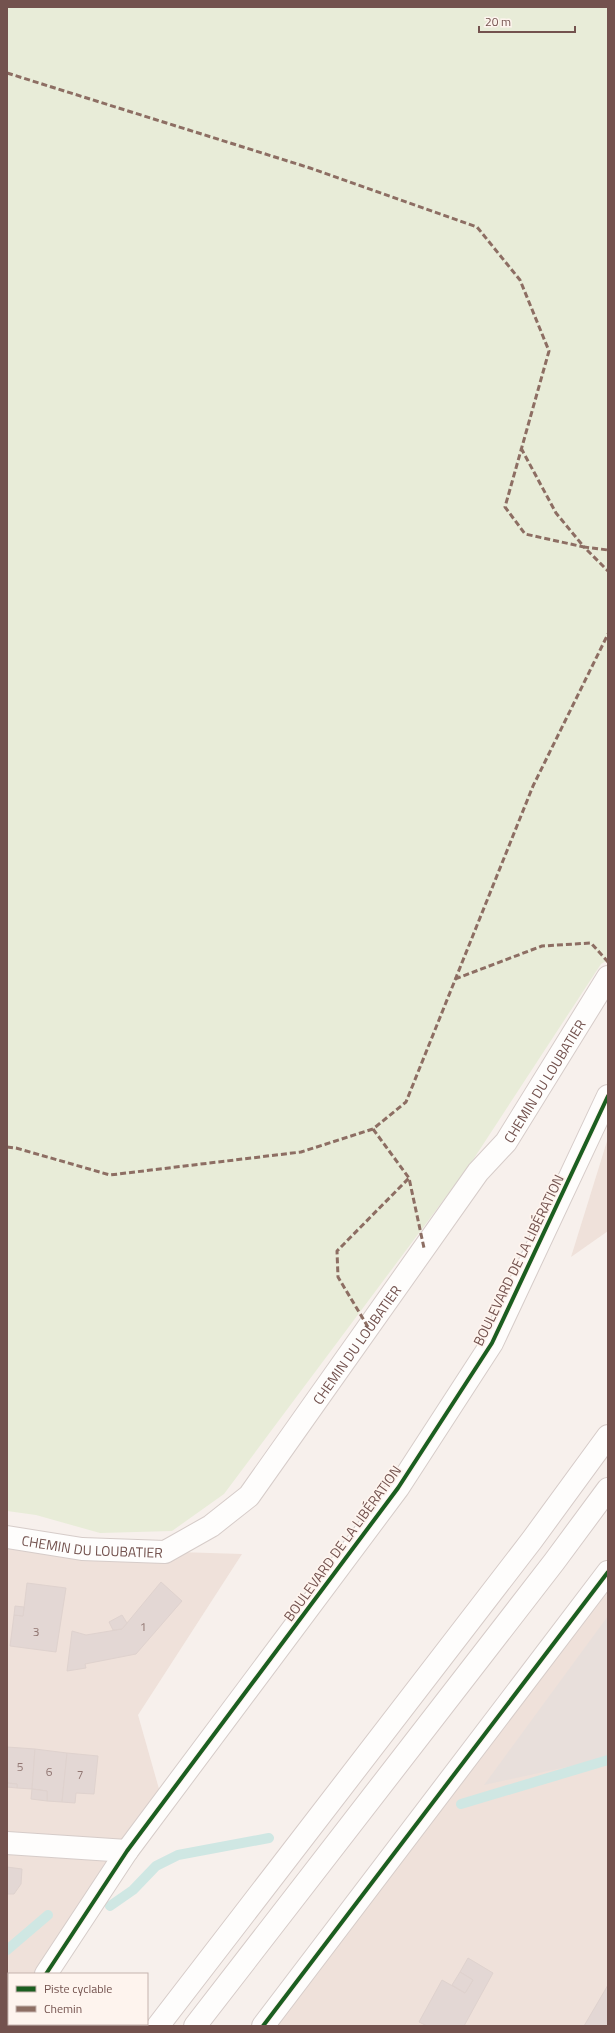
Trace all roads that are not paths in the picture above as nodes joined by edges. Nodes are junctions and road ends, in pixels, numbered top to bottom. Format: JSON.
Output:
{"nodes":[{"id":1,"x":608,"y":977,"type":"edge"},
{"id":2,"x":608,"y":1096,"type":"edge"},
{"id":3,"x":608,"y":1436,"type":"edge"},
{"id":4,"x":608,"y":1488,"type":"edge"},
{"id":5,"x":7,"y":1537,"type":"edge"},
{"id":6,"x":608,"y":1572,"type":"edge"},
{"id":7,"x":7,"y":1843,"type":"edge"},
{"id":8,"x":127,"y":1851,"type":"junction"},
{"id":9,"x":47,"y":1973,"type":"edge"},
{"id":10,"x":158,"y":2026,"type":"edge"},
{"id":11,"x":195,"y":2026,"type":"edge"},
{"id":12,"x":263,"y":2026,"type":"edge"}],
"edges":[{"from":1,"to":5,"type":"street","name":"CHEMIN DU LOUBATIER"},
{"from":2,"to":8,"type":"street","name":"BOULEVARD DE LA LIBÉRATION"},
{"from":3,"to":10,"type":"street"},
{"from":4,"to":11,"type":"street"},
{"from":6,"to":12,"type":"street"},
{"from":7,"to":8,"type":"street"},
{"from":8,"to":9,"type":"street","name":"BOULEVARD DE LA LIBÉRATION"}]}
